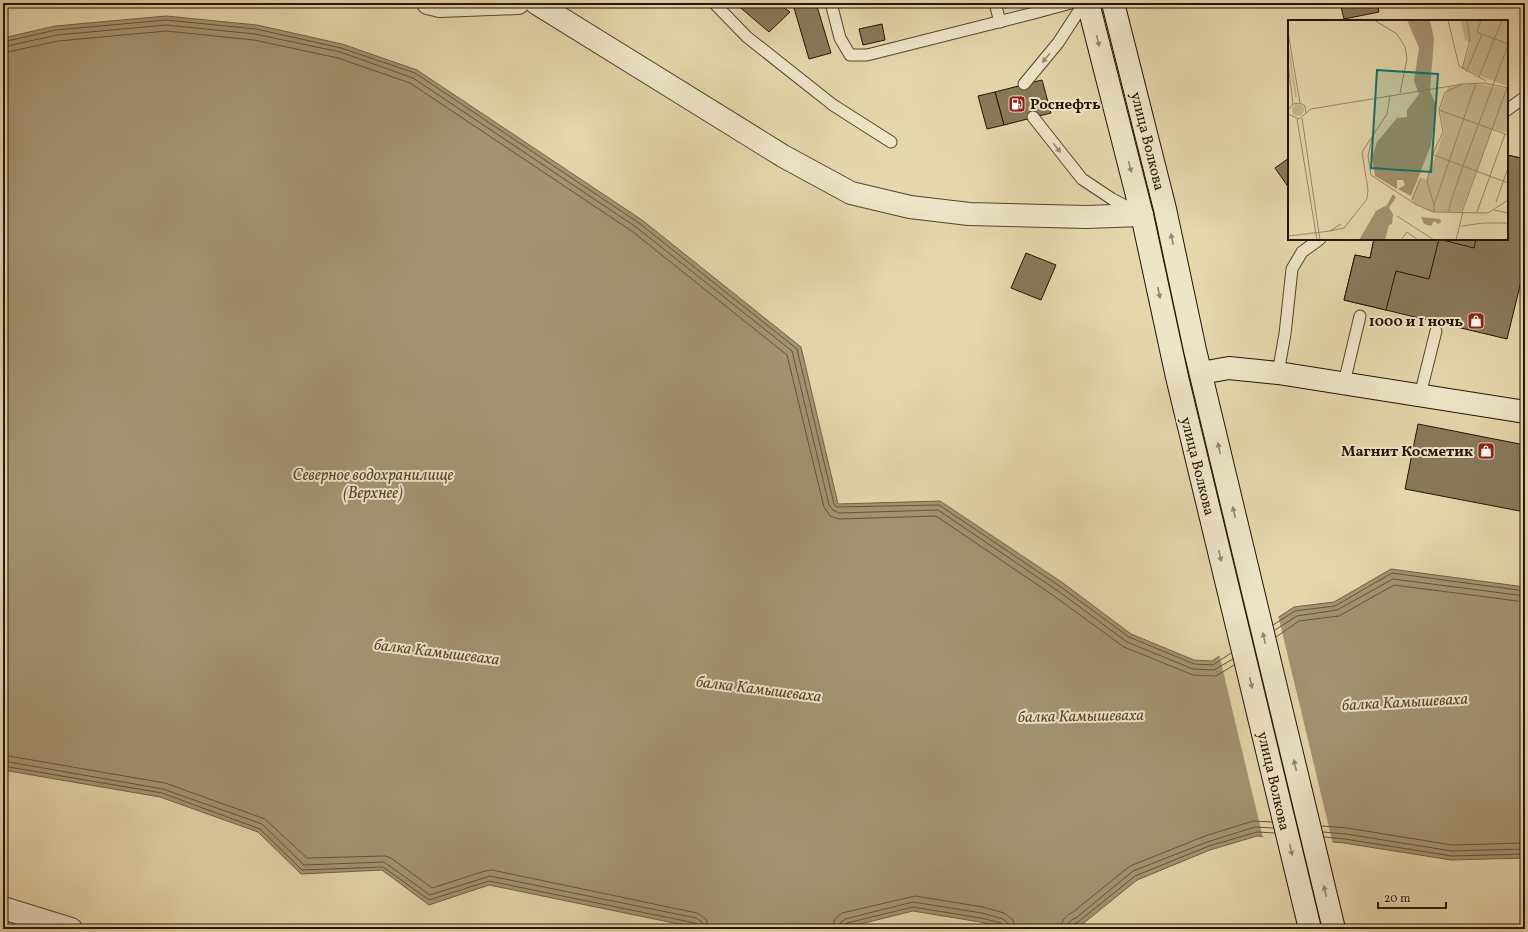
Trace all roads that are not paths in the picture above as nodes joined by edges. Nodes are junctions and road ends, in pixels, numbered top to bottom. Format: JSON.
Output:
{"nodes":[{"id":1,"x":428,"y":3,"type":"edge"},
{"id":2,"x":518,"y":3,"type":"edge"},
{"id":3,"x":536,"y":3,"type":"edge"},
{"id":4,"x":714,"y":3,"type":"edge"},
{"id":5,"x":831,"y":3,"type":"edge"},
{"id":6,"x":995,"y":3,"type":"edge"},
{"id":7,"x":1071,"y":3,"type":"edge"},
{"id":8,"x":1084,"y":3,"type":"edge"},
{"id":9,"x":1088,"y":3,"type":"edge"},
{"id":10,"x":1113,"y":3,"type":"edge"},
{"id":11,"x":1000,"y":22,"type":"junction"},
{"id":12,"x":1024,"y":84,"type":"dead end"},
{"id":13,"x":1525,"y":97,"type":"edge"},
{"id":14,"x":1508,"y":109,"type":"edge"},
{"id":15,"x":1033,"y":117,"type":"dead end"},
{"id":16,"x":891,"y":142,"type":"dead end"},
{"id":17,"x":1142,"y":215,"type":"junction"},
{"id":18,"x":1319,"y":240,"type":"edge"},
{"id":19,"x":1360,"y":316,"type":"dead end"},
{"id":20,"x":1436,"y":331,"type":"dead end"},
{"id":21,"x":1201,"y":373,"type":"junction"},
{"id":22,"x":1278,"y":373,"type":"junction"},
{"id":23,"x":1344,"y":383,"type":"junction"},
{"id":24,"x":1420,"y":395,"type":"junction"},
{"id":25,"x":1525,"y":412,"type":"edge"},
{"id":26,"x":3,"y":908,"type":"edge"},
{"id":27,"x":71,"y":929,"type":"edge"},
{"id":28,"x":1310,"y":929,"type":"edge"},
{"id":29,"x":1334,"y":929,"type":"edge"}],
"edges":[{"from":1,"to":2,"type":"main road"},
{"from":3,"to":17,"type":"main road"},
{"from":4,"to":16,"type":"lane"},
{"from":5,"to":11,"type":"lane"},
{"from":6,"to":11,"type":"lane"},
{"from":7,"to":11,"type":"lane"},
{"from":8,"to":12,"type":"lane","one_way":true},
{"from":9,"to":17,"type":"main road","name":"улица Волкова","one_way":true},
{"from":21,"to":10,"type":"main road","name":"улица Волкова","one_way":true},
{"from":13,"to":14,"type":"lane"},
{"from":15,"to":17,"type":"lane","one_way":true},
{"from":17,"to":28,"type":"main road","name":"улица Волкова","one_way":true},
{"from":18,"to":22,"type":"lane"},
{"from":19,"to":23,"type":"lane"},
{"from":20,"to":24,"type":"lane"},
{"from":21,"to":22,"type":"main road"},
{"from":29,"to":21,"type":"main road","name":"улица Волкова","one_way":true},
{"from":22,"to":23,"type":"main road"},
{"from":23,"to":24,"type":"main road"},
{"from":24,"to":25,"type":"main road"},
{"from":26,"to":27,"type":"main road"}]}
